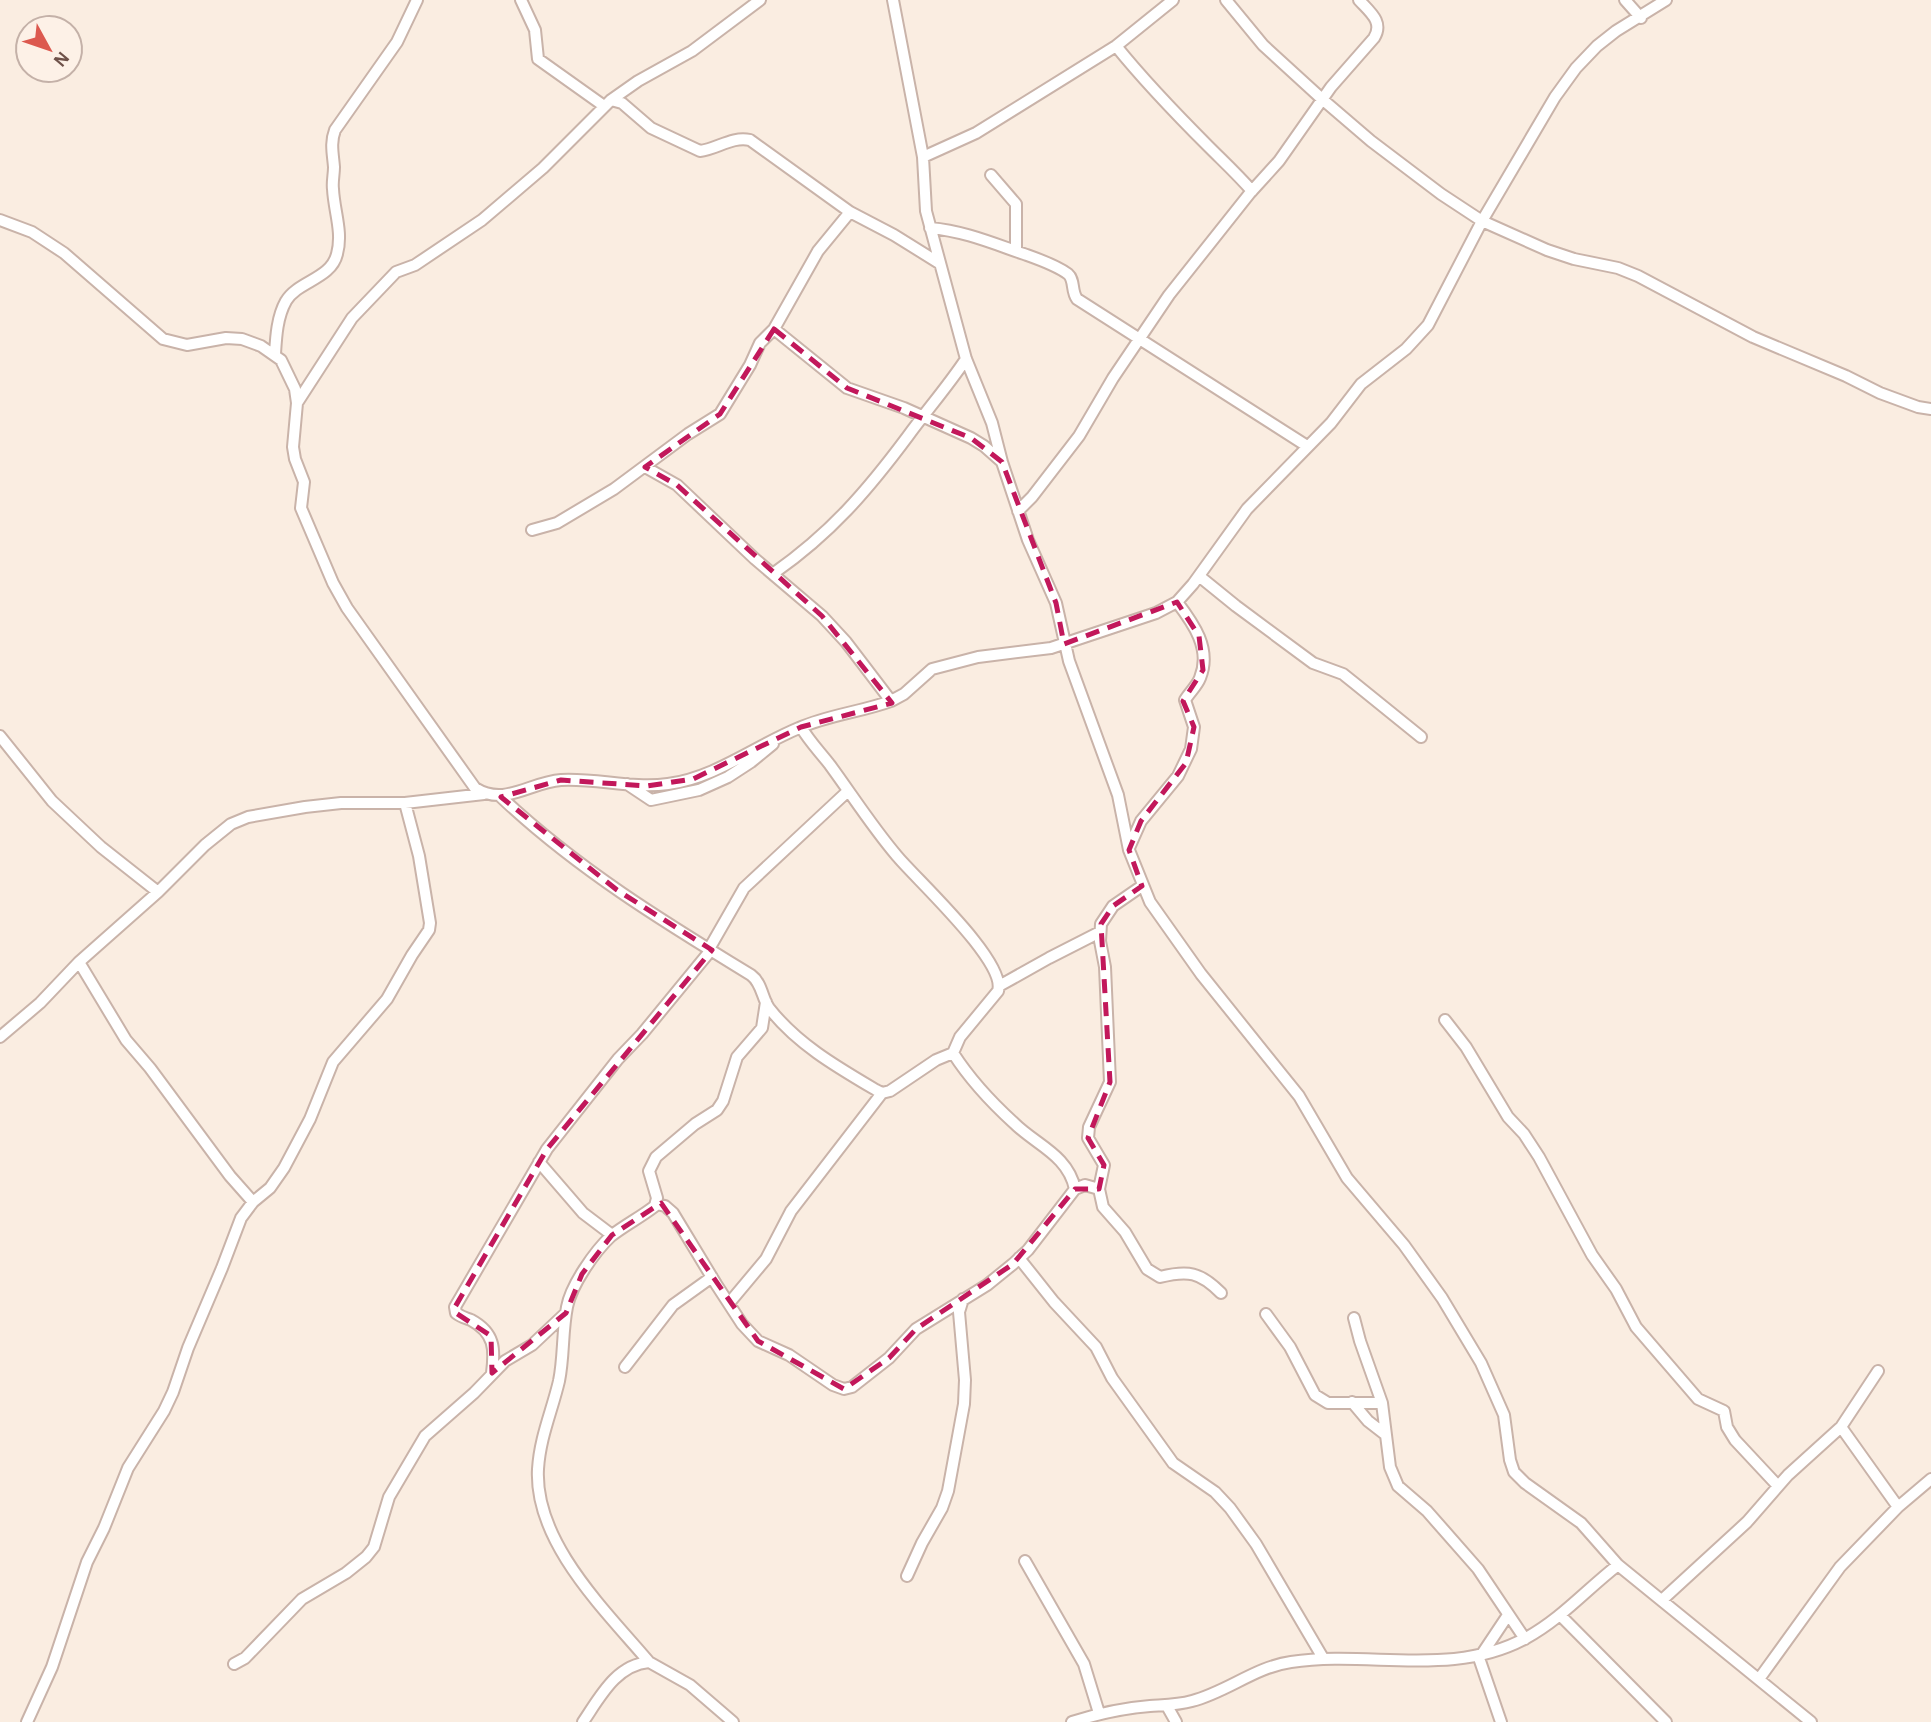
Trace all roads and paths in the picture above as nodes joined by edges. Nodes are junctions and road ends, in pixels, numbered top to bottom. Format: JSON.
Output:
{"nodes":[{"id":1,"x":417,"y":0,"type":"edge"},
{"id":2,"x":521,"y":0,"type":"edge"},
{"id":3,"x":761,"y":0,"type":"edge"},
{"id":4,"x":893,"y":0,"type":"edge"},
{"id":5,"x":1173,"y":0,"type":"edge"},
{"id":6,"x":1226,"y":0,"type":"edge"},
{"id":7,"x":1359,"y":0,"type":"edge"},
{"id":8,"x":1625,"y":0,"type":"edge"},
{"id":9,"x":1667,"y":0,"type":"edge"},
{"id":10,"x":1641,"y":18,"type":"junction"},
{"id":11,"x":1116,"y":46,"type":"junction"},
{"id":12,"x":1322,"y":99,"type":"junction"},
{"id":13,"x":608,"y":103,"type":"junction"},
{"id":14,"x":923,"y":157,"type":"junction"},
{"id":15,"x":990,"y":175,"type":"dead end"},
{"id":16,"x":1252,"y":191,"type":"junction"},
{"id":17,"x":850,"y":212,"type":"junction"},
{"id":18,"x":0,"y":220,"type":"edge"},
{"id":19,"x":1482,"y":221,"type":"junction"},
{"id":20,"x":930,"y":228,"type":"junction"},
{"id":21,"x":1016,"y":251,"type":"junction"},
{"id":22,"x":939,"y":263,"type":"junction"},
{"id":23,"x":774,"y":329,"type":"junction"},
{"id":24,"x":1140,"y":339,"type":"junction"},
{"id":25,"x":275,"y":355,"type":"junction"},
{"id":26,"x":966,"y":359,"type":"junction"},
{"id":27,"x":297,"y":403,"type":"junction"},
{"id":28,"x":1931,"y":409,"type":"edge"},
{"id":29,"x":925,"y":417,"type":"junction"},
{"id":30,"x":1307,"y":446,"type":"junction"},
{"id":31,"x":1002,"y":462,"type":"junction"},
{"id":32,"x":645,"y":467,"type":"junction"},
{"id":33,"x":1018,"y":511,"type":"junction"},
{"id":34,"x":532,"y":530,"type":"dead end"},
{"id":35,"x":774,"y":573,"type":"junction"},
{"id":36,"x":1199,"y":576,"type":"junction"},
{"id":37,"x":1177,"y":601,"type":"junction"},
{"id":38,"x":1064,"y":644,"type":"junction"},
{"id":39,"x":891,"y":701,"type":"junction"},
{"id":40,"x":801,"y":727,"type":"junction"},
{"id":41,"x":0,"y":736,"type":"edge"},
{"id":42,"x":1421,"y":737,"type":"dead end"},
{"id":43,"x":848,"y":791,"type":"junction"},
{"id":44,"x":484,"y":794,"type":"junction"},
{"id":45,"x":501,"y":797,"type":"junction"},
{"id":46,"x":405,"y":803,"type":"junction"},
{"id":47,"x":1129,"y":850,"type":"junction"},
{"id":48,"x":1142,"y":886,"type":"junction"},
{"id":49,"x":158,"y":892,"type":"junction"},
{"id":50,"x":1100,"y":932,"type":"junction"},
{"id":51,"x":710,"y":949,"type":"junction"},
{"id":52,"x":79,"y":962,"type":"junction"},
{"id":53,"x":999,"y":986,"type":"junction"},
{"id":54,"x":766,"y":1002,"type":"junction"},
{"id":55,"x":1445,"y":1020,"type":"dead end"},
{"id":56,"x":0,"y":1037,"type":"edge"},
{"id":57,"x":953,"y":1053,"type":"junction"},
{"id":58,"x":882,"y":1093,"type":"junction"},
{"id":59,"x":539,"y":1162,"type":"junction"},
{"id":60,"x":1075,"y":1189,"type":"junction"},
{"id":61,"x":1099,"y":1189,"type":"junction"},
{"id":62,"x":253,"y":1202,"type":"junction"},
{"id":63,"x":657,"y":1204,"type":"junction"},
{"id":64,"x":612,"y":1236,"type":"junction"},
{"id":65,"x":1019,"y":1258,"type":"junction"},
{"id":66,"x":712,"y":1277,"type":"junction"},
{"id":67,"x":1221,"y":1293,"type":"dead end"},
{"id":68,"x":963,"y":1299,"type":"junction"},
{"id":69,"x":730,"y":1302,"type":"junction"},
{"id":70,"x":566,"y":1314,"type":"junction"},
{"id":71,"x":1266,"y":1314,"type":"dead end"},
{"id":72,"x":1354,"y":1318,"type":"dead end"},
{"id":73,"x":625,"y":1367,"type":"dead end"},
{"id":74,"x":1878,"y":1371,"type":"dead end"},
{"id":75,"x":492,"y":1373,"type":"junction"},
{"id":76,"x":1352,"y":1402,"type":"junction"},
{"id":77,"x":1382,"y":1404,"type":"junction"},
{"id":78,"x":1841,"y":1427,"type":"junction"},
{"id":79,"x":1386,"y":1435,"type":"junction"},
{"id":80,"x":1931,"y":1479,"type":"edge"},
{"id":81,"x":1778,"y":1486,"type":"junction"},
{"id":82,"x":1898,"y":1507,"type":"junction"},
{"id":83,"x":1026,"y":1560,"type":"dead end"},
{"id":84,"x":1618,"y":1564,"type":"junction"},
{"id":85,"x":907,"y":1576,"type":"dead end"},
{"id":86,"x":1662,"y":1600,"type":"junction"},
{"id":87,"x":1508,"y":1615,"type":"junction"},
{"id":88,"x":1560,"y":1615,"type":"junction"},
{"id":89,"x":1525,"y":1639,"type":"junction"},
{"id":90,"x":1480,"y":1655,"type":"junction"},
{"id":91,"x":1323,"y":1658,"type":"junction"},
{"id":92,"x":649,"y":1662,"type":"junction"},
{"id":93,"x":234,"y":1664,"type":"dead end"},
{"id":94,"x":1759,"y":1679,"type":"junction"},
{"id":95,"x":1167,"y":1706,"type":"junction"},
{"id":96,"x":1099,"y":1713,"type":"junction"},
{"id":97,"x":1803,"y":1720,"type":"edge"},
{"id":98,"x":27,"y":1722,"type":"edge"},
{"id":99,"x":583,"y":1722,"type":"edge"},
{"id":100,"x":733,"y":1722,"type":"edge"},
{"id":101,"x":1072,"y":1722,"type":"edge"},
{"id":102,"x":1175,"y":1722,"type":"edge"},
{"id":103,"x":1501,"y":1722,"type":"edge"},
{"id":104,"x":1666,"y":1722,"type":"edge"}],
"edges":[{"from":1,"to":25,"type":"street"},
{"from":2,"to":13,"type":"street"},
{"from":3,"to":13,"type":"street"},
{"from":4,"to":14,"type":"street"},
{"from":5,"to":11,"type":"street"},
{"from":6,"to":12,"type":"street"},
{"from":7,"to":12,"type":"street"},
{"from":8,"to":10,"type":"street"},
{"from":9,"to":10,"type":"street"},
{"from":10,"to":19,"type":"street"},
{"from":11,"to":14,"type":"street"},
{"from":11,"to":16,"type":"street"},
{"from":12,"to":16,"type":"street"},
{"from":12,"to":19,"type":"street"},
{"from":13,"to":17,"type":"street"},
{"from":13,"to":27,"type":"street"},
{"from":14,"to":20,"type":"street"},
{"from":15,"to":21,"type":"street"},
{"from":16,"to":24,"type":"street"},
{"from":17,"to":22,"type":"street"},
{"from":17,"to":23,"type":"street"},
{"from":18,"to":25,"type":"street"},
{"from":19,"to":28,"type":"street"},
{"from":19,"to":30,"type":"street"},
{"from":20,"to":21,"type":"street"},
{"from":20,"to":22,"type":"street"},
{"from":21,"to":24,"type":"street"},
{"from":22,"to":26,"type":"street"},
{"from":23,"to":29,"type":"street"},
{"from":23,"to":32,"type":"street"},
{"from":24,"to":30,"type":"street"},
{"from":24,"to":33,"type":"street"},
{"from":25,"to":27,"type":"street"},
{"from":26,"to":29,"type":"street"},
{"from":26,"to":31,"type":"street"},
{"from":27,"to":44,"type":"street"},
{"from":29,"to":31,"type":"street"},
{"from":29,"to":35,"type":"street"},
{"from":30,"to":36,"type":"street"},
{"from":31,"to":33,"type":"street"},
{"from":32,"to":34,"type":"street"},
{"from":32,"to":35,"type":"street"},
{"from":33,"to":38,"type":"street"},
{"from":35,"to":39,"type":"street"},
{"from":36,"to":37,"type":"street"},
{"from":36,"to":42,"type":"street"},
{"from":37,"to":38,"type":"street"},
{"from":37,"to":47,"type":"street"},
{"from":38,"to":39,"type":"street"},
{"from":38,"to":47,"type":"street"},
{"from":39,"to":40,"type":"street"},
{"from":40,"to":43,"type":"street"},
{"from":40,"to":45,"type":"street"},
{"from":41,"to":49,"type":"street"},
{"from":43,"to":51,"type":"street"},
{"from":43,"to":53,"type":"street"},
{"from":44,"to":45,"type":"street"},
{"from":44,"to":46,"type":"street"},
{"from":45,"to":51,"type":"street"},
{"from":46,"to":49,"type":"street"},
{"from":46,"to":62,"type":"street"},
{"from":47,"to":48,"type":"street"},
{"from":48,"to":50,"type":"street"},
{"from":48,"to":84,"type":"street"},
{"from":49,"to":52,"type":"street"},
{"from":50,"to":53,"type":"street"},
{"from":50,"to":61,"type":"street"},
{"from":51,"to":54,"type":"street"},
{"from":51,"to":59,"type":"street"},
{"from":52,"to":56,"type":"street"},
{"from":52,"to":62,"type":"street"},
{"from":53,"to":57,"type":"street"},
{"from":54,"to":58,"type":"street"},
{"from":54,"to":63,"type":"street"},
{"from":55,"to":81,"type":"street"},
{"from":57,"to":58,"type":"street"},
{"from":57,"to":60,"type":"street"},
{"from":58,"to":69,"type":"street"},
{"from":59,"to":64,"type":"street"},
{"from":59,"to":75,"type":"street"},
{"from":60,"to":61,"type":"street"},
{"from":60,"to":65,"type":"street"},
{"from":61,"to":67,"type":"street"},
{"from":62,"to":98,"type":"street"},
{"from":63,"to":64,"type":"street"},
{"from":63,"to":66,"type":"street"},
{"from":64,"to":70,"type":"street"},
{"from":65,"to":68,"type":"street"},
{"from":65,"to":91,"type":"street"},
{"from":66,"to":69,"type":"street"},
{"from":66,"to":73,"type":"street"},
{"from":68,"to":69,"type":"street"},
{"from":68,"to":85,"type":"street"},
{"from":70,"to":75,"type":"street"},
{"from":70,"to":92,"type":"street"},
{"from":71,"to":76,"type":"street"},
{"from":72,"to":77,"type":"street"},
{"from":74,"to":78,"type":"street"},
{"from":75,"to":93,"type":"street"},
{"from":76,"to":77,"type":"street"},
{"from":76,"to":79,"type":"street"},
{"from":77,"to":79,"type":"street"},
{"from":78,"to":81,"type":"street"},
{"from":78,"to":82,"type":"street"},
{"from":79,"to":87,"type":"street"},
{"from":80,"to":82,"type":"street"},
{"from":81,"to":86,"type":"street"},
{"from":82,"to":94,"type":"street"},
{"from":83,"to":96,"type":"street"},
{"from":84,"to":86,"type":"street"},
{"from":84,"to":88,"type":"street"},
{"from":86,"to":94,"type":"street"},
{"from":87,"to":89,"type":"street"},
{"from":87,"to":90,"type":"street"},
{"from":88,"to":89,"type":"street"},
{"from":88,"to":104,"type":"street"},
{"from":89,"to":90,"type":"street"},
{"from":90,"to":91,"type":"street"},
{"from":90,"to":103,"type":"street"},
{"from":91,"to":95,"type":"street"},
{"from":92,"to":99,"type":"street"},
{"from":92,"to":100,"type":"street"},
{"from":94,"to":97,"type":"street"},
{"from":95,"to":96,"type":"street"},
{"from":95,"to":102,"type":"street"},
{"from":96,"to":101,"type":"street"}]}
